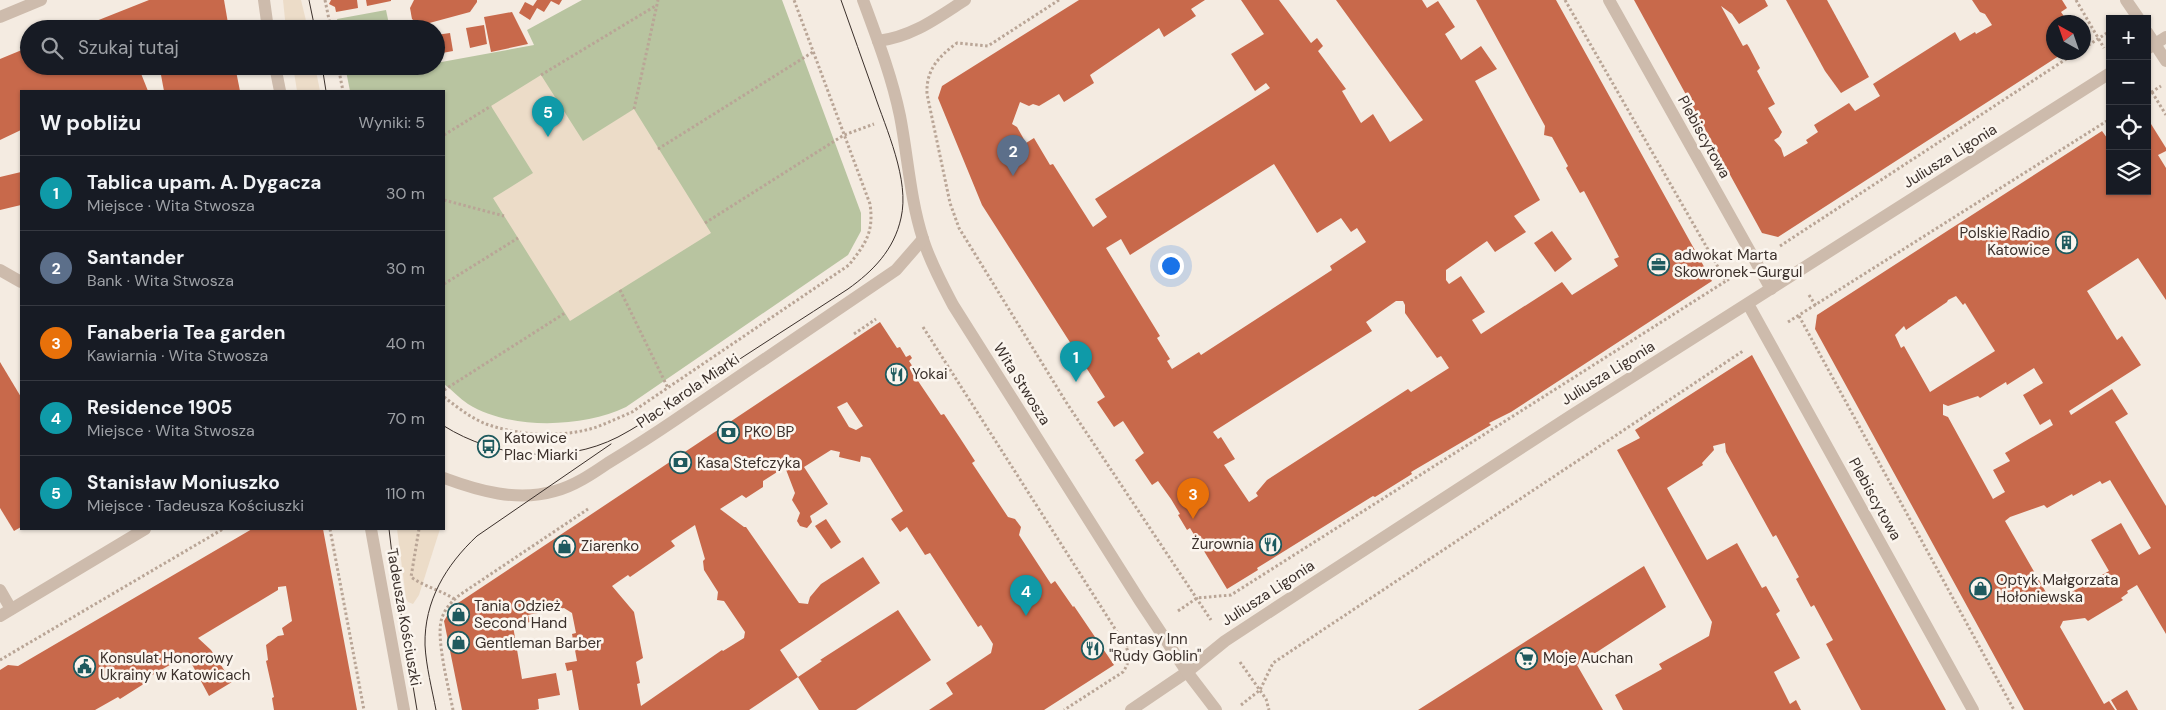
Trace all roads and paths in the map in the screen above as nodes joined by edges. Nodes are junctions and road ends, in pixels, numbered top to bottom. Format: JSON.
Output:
{"nodes":[{"id":1,"x":41,"y":0,"type":"edge"},
{"id":2,"x":264,"y":0,"type":"edge"},
{"id":3,"x":325,"y":0,"type":"edge"},
{"id":4,"x":658,"y":0,"type":"edge"},
{"id":5,"x":794,"y":0,"type":"edge"},
{"id":6,"x":863,"y":0,"type":"edge"},
{"id":7,"x":965,"y":0,"type":"edge"},
{"id":8,"x":1059,"y":0,"type":"edge"},
{"id":9,"x":1565,"y":0,"type":"edge"},
{"id":10,"x":1609,"y":0,"type":"edge"},
{"id":11,"x":2076,"y":0,"type":"edge"},
{"id":12,"x":2126,"y":0,"type":"edge"},
{"id":13,"x":657,"y":5,"type":"junction"},
{"id":14,"x":2136,"y":15,"type":"edge"},
{"id":15,"x":0,"y":17,"type":"edge"},
{"id":16,"x":267,"y":20,"type":"edge"},
{"id":17,"x":329,"y":20,"type":"edge"},
{"id":18,"x":2106,"y":34,"type":"edge"},
{"id":19,"x":2099,"y":39,"type":"junction"},
{"id":20,"x":878,"y":41,"type":"junction"},
{"id":21,"x":2156,"y":43,"type":"edge"},
{"id":22,"x":2091,"y":44,"type":"edge"},
{"id":23,"x":813,"y":52,"type":"junction"},
{"id":24,"x":2065,"y":60,"type":"edge"},
{"id":25,"x":2166,"y":61,"type":"edge"},
{"id":26,"x":277,"y":75,"type":"edge"},
{"id":27,"x":340,"y":75,"type":"edge"},
{"id":28,"x":541,"y":75,"type":"dead end"},
{"id":29,"x":2106,"y":76,"type":"edge"},
{"id":30,"x":2166,"y":83,"type":"edge"},
{"id":31,"x":280,"y":90,"type":"edge"},
{"id":32,"x":344,"y":90,"type":"edge"},
{"id":33,"x":2152,"y":92,"type":"joint"},
{"id":34,"x":491,"y":106,"type":"dead end"},
{"id":35,"x":634,"y":109,"type":"dead end"},
{"id":36,"x":2166,"y":116,"type":"edge"},
{"id":37,"x":2106,"y":122,"type":"edge"},
{"id":38,"x":445,"y":134,"type":"edge"},
{"id":39,"x":844,"y":135,"type":"junction"},
{"id":40,"x":658,"y":149,"type":"dead end"},
{"id":41,"x":445,"y":200,"type":"edge"},
{"id":42,"x":504,"y":216,"type":"dead end"},
{"id":43,"x":705,"y":223,"type":"dead end"},
{"id":44,"x":518,"y":238,"type":"dead end"},
{"id":45,"x":923,"y":239,"type":"junction"},
{"id":46,"x":1780,"y":246,"type":"dead end"},
{"id":47,"x":1755,"y":262,"type":"junction"},
{"id":48,"x":0,"y":270,"type":"edge"},
{"id":49,"x":20,"y":281,"type":"edge"},
{"id":50,"x":1726,"y":281,"type":"junction"},
{"id":51,"x":445,"y":283,"type":"edge"},
{"id":52,"x":1771,"y":289,"type":"junction"},
{"id":53,"x":620,"y":290,"type":"dead end"},
{"id":54,"x":1748,"y":304,"type":"junction"},
{"id":55,"x":566,"y":313,"type":"dead end"},
{"id":56,"x":1799,"y":316,"type":"junction"},
{"id":57,"x":876,"y":319,"type":"dead end"},
{"id":58,"x":923,"y":327,"type":"dead end"},
{"id":59,"x":852,"y":335,"type":"dead end"},
{"id":60,"x":1766,"y":336,"type":"junction"},
{"id":61,"x":668,"y":388,"type":"junction"},
{"id":62,"x":445,"y":389,"type":"edge"},
{"id":63,"x":445,"y":398,"type":"edge"},
{"id":64,"x":445,"y":478,"type":"edge"},
{"id":65,"x":591,"y":507,"type":"dead end"},
{"id":66,"x":143,"y":530,"type":"edge"},
{"id":67,"x":221,"y":530,"type":"edge"},
{"id":68,"x":330,"y":530,"type":"edge"},
{"id":69,"x":371,"y":530,"type":"edge"},
{"id":70,"x":419,"y":530,"type":"edge"},
{"id":71,"x":0,"y":590,"type":"edge"},
{"id":72,"x":1197,"y":598,"type":"junction"},
{"id":73,"x":454,"y":599,"type":"junction"},
{"id":74,"x":12,"y":609,"type":"junction"},
{"id":75,"x":0,"y":616,"type":"edge"},
{"id":76,"x":1156,"y":626,"type":"junction"},
{"id":77,"x":1225,"y":640,"type":"junction"},
{"id":78,"x":1126,"y":646,"type":"junction"},
{"id":79,"x":0,"y":660,"type":"edge"},
{"id":80,"x":1187,"y":672,"type":"junction"},
{"id":81,"x":1260,"y":690,"type":"junction"},
{"id":82,"x":364,"y":710,"type":"edge"},
{"id":83,"x":404,"y":710,"type":"edge"},
{"id":84,"x":453,"y":710,"type":"edge"},
{"id":85,"x":1064,"y":710,"type":"edge"},
{"id":86,"x":1131,"y":710,"type":"edge"},
{"id":87,"x":1216,"y":710,"type":"edge"},
{"id":88,"x":1234,"y":710,"type":"edge"},
{"id":89,"x":1269,"y":710,"type":"edge"},
{"id":90,"x":1973,"y":710,"type":"edge"},
{"id":91,"x":2014,"y":710,"type":"edge"}],
"edges":[{"from":1,"to":15,"type":"street"},
{"from":2,"to":16,"type":"street"},
{"from":3,"to":17,"type":"path"},
{"from":4,"to":13,"type":"path"},
{"from":5,"to":23,"type":"path"},
{"from":6,"to":20,"type":"street","name":"Wita Stwosza"},
{"from":7,"to":20,"type":"street"},
{"from":8,"to":72,"type":"path"},
{"from":9,"to":50,"type":"path"},
{"from":10,"to":47,"type":"street","name":"Plebiscytowa"},
{"from":11,"to":19,"type":"path"},
{"from":12,"to":14,"type":"street"},
{"from":13,"to":28,"type":"path"},
{"from":13,"to":35,"type":"path"},
{"from":18,"to":19,"type":"path"},
{"from":19,"to":22,"type":"path"},
{"from":20,"to":45,"type":"street","name":"Wita Stwosza"},
{"from":21,"to":25,"type":"street"},
{"from":23,"to":39,"type":"path"},
{"from":23,"to":40,"type":"path"},
{"from":24,"to":46,"type":"path"},
{"from":26,"to":31,"type":"street"},
{"from":27,"to":32,"type":"path"},
{"from":29,"to":52,"type":"street","name":"Juliusza Ligonia"},
{"from":30,"to":33,"type":"path"},
{"from":33,"to":36,"type":"path"},
{"from":34,"to":38,"type":"path"},
{"from":37,"to":56,"type":"path"},
{"from":39,"to":43,"type":"path"},
{"from":39,"to":61,"type":"path"},
{"from":41,"to":42,"type":"path"},
{"from":44,"to":51,"type":"path"},
{"from":45,"to":64,"type":"street","name":"Plac Karola Miarki"},
{"from":45,"to":76,"type":"street","name":"Wita Stwosza"},
{"from":47,"to":50,"type":"path"},
{"from":47,"to":52,"type":"street","name":"Plebiscytowa"},
{"from":48,"to":49,"type":"street"},
{"from":50,"to":72,"type":"path"},
{"from":52,"to":54,"type":"street","name":"Juliusza Ligonia"},
{"from":53,"to":61,"type":"path"},
{"from":54,"to":60,"type":"street","name":"Plebiscytowa"},
{"from":54,"to":77,"type":"street","name":"Juliusza Ligonia"},
{"from":55,"to":62,"type":"path"},
{"from":56,"to":60,"type":"path"},
{"from":56,"to":91,"type":"path"},
{"from":57,"to":59,"type":"path"},
{"from":58,"to":78,"type":"path"},
{"from":60,"to":81,"type":"path"},
{"from":60,"to":90,"type":"street","name":"Plebiscytowa"},
{"from":61,"to":63,"type":"path"},
{"from":65,"to":73,"type":"path"},
{"from":66,"to":74,"type":"street"},
{"from":67,"to":79,"type":"path"},
{"from":68,"to":82,"type":"path"},
{"from":69,"to":83,"type":"street","name":"Tadeusza Kościuszki"},
{"from":70,"to":73,"type":"path"},
{"from":71,"to":74,"type":"street"},
{"from":72,"to":76,"type":"path"},
{"from":72,"to":77,"type":"path"},
{"from":73,"to":84,"type":"path"},
{"from":74,"to":75,"type":"street"},
{"from":76,"to":78,"type":"path"},
{"from":76,"to":80,"type":"street","name":"Wita Stwosza"},
{"from":77,"to":80,"type":"street","name":"Juliusza Ligonia"},
{"from":77,"to":81,"type":"path"},
{"from":78,"to":85,"type":"path"},
{"from":80,"to":86,"type":"street","name":"Juliusza Ligonia"},
{"from":80,"to":87,"type":"street","name":"Wita Stwosza"},
{"from":81,"to":88,"type":"path"},
{"from":81,"to":89,"type":"path"}]}
